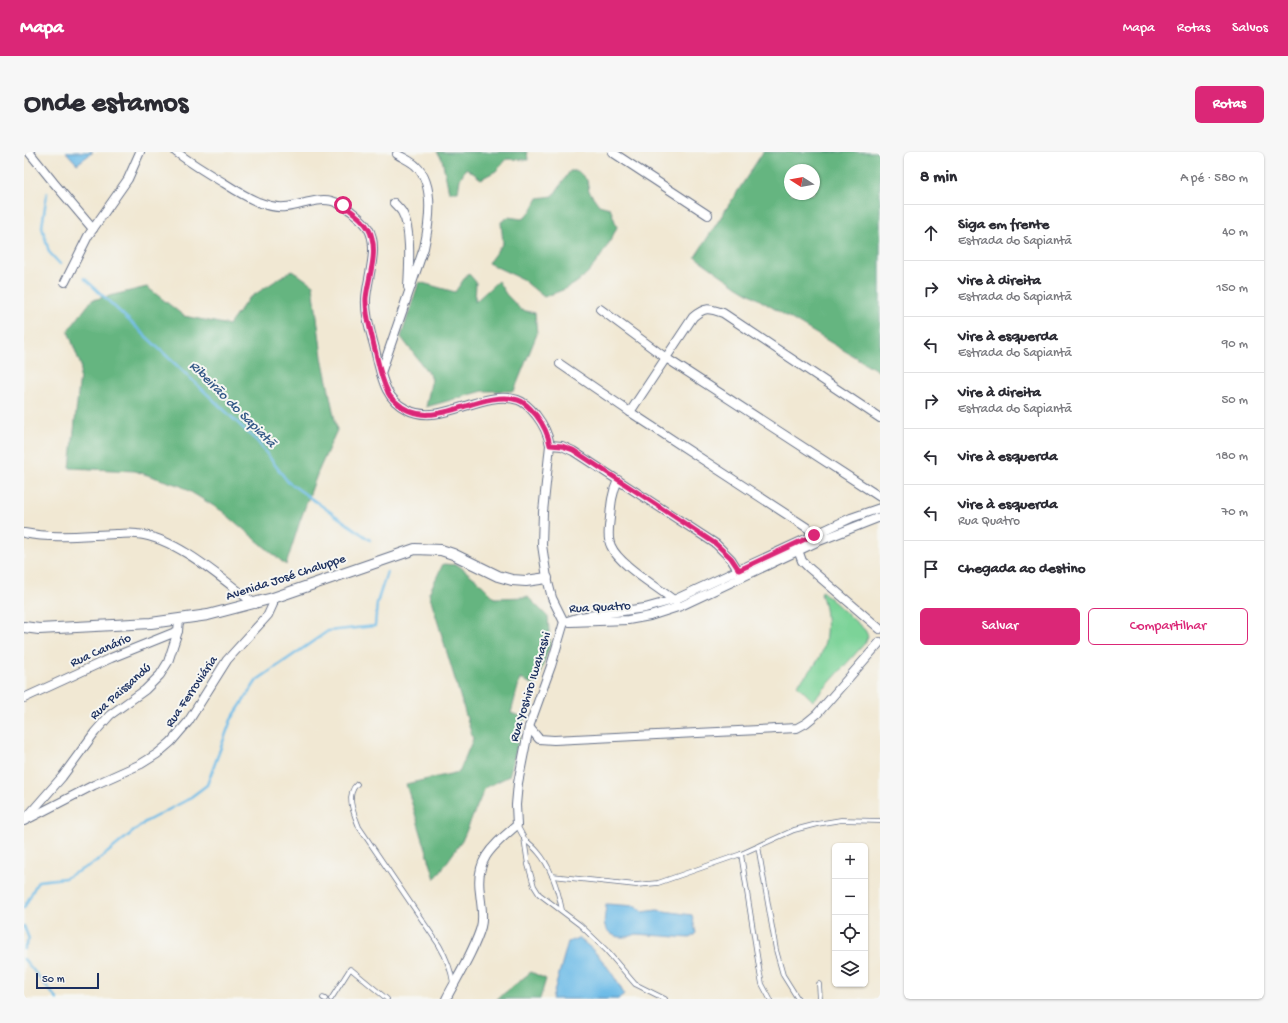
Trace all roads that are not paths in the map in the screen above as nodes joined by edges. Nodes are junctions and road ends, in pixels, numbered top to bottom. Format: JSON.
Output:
{"nodes":[{"id":1,"x":29,"y":152,"type":"edge"},
{"id":2,"x":140,"y":152,"type":"edge"},
{"id":3,"x":176,"y":152,"type":"edge"},
{"id":4,"x":612,"y":152,"type":"edge"},
{"id":5,"x":397,"y":154,"type":"dead end"},
{"id":6,"x":394,"y":203,"type":"dead end"},
{"id":7,"x":708,"y":216,"type":"dead end"},
{"id":8,"x":93,"y":229,"type":"junction"},
{"id":9,"x":65,"y":282,"type":"dead end"},
{"id":10,"x":407,"y":298,"type":"junction"},
{"id":11,"x":600,"y":309,"type":"dead end"},
{"id":12,"x":666,"y":358,"type":"junction"},
{"id":13,"x":560,"y":364,"type":"dead end"},
{"id":14,"x":381,"y":374,"type":"junction"},
{"id":15,"x":630,"y":412,"type":"junction"},
{"id":16,"x":880,"y":418,"type":"edge"},
{"id":17,"x":550,"y":445,"type":"junction"},
{"id":18,"x":618,"y":480,"type":"junction"},
{"id":19,"x":880,"y":497,"type":"edge"},
{"id":20,"x":880,"y":508,"type":"edge"},
{"id":21,"x":880,"y":517,"type":"edge"},
{"id":22,"x":24,"y":533,"type":"edge"},
{"id":23,"x":816,"y":538,"type":"junction"},
{"id":24,"x":798,"y":550,"type":"junction"},
{"id":25,"x":741,"y":574,"type":"junction"},
{"id":26,"x":547,"y":578,"type":"junction"},
{"id":27,"x":273,"y":598,"type":"junction"},
{"id":28,"x":674,"y":600,"type":"junction"},
{"id":29,"x":255,"y":604,"type":"junction"},
{"id":30,"x":681,"y":606,"type":"junction"},
{"id":31,"x":179,"y":620,"type":"junction"},
{"id":32,"x":564,"y":622,"type":"junction"},
{"id":33,"x":24,"y":627,"type":"edge"},
{"id":34,"x":880,"y":630,"type":"edge"},
{"id":35,"x":178,"y":631,"type":"junction"},
{"id":36,"x":880,"y":642,"type":"edge"},
{"id":37,"x":24,"y":698,"type":"edge"},
{"id":38,"x":529,"y":727,"type":"junction"},
{"id":39,"x":357,"y":784,"type":"dead end"},
{"id":40,"x":24,"y":821,"type":"edge"},
{"id":41,"x":880,"y":821,"type":"edge"},
{"id":42,"x":517,"y":825,"type":"junction"},
{"id":43,"x":524,"y":838,"type":"junction"},
{"id":44,"x":758,"y":846,"type":"junction"},
{"id":45,"x":740,"y":854,"type":"junction"},
{"id":46,"x":552,"y":876,"type":"junction"},
{"id":47,"x":562,"y":910,"type":"junction"},
{"id":48,"x":819,"y":984,"type":"dead end"},
{"id":49,"x":454,"y":985,"type":"junction"},
{"id":50,"x":331,"y":999,"type":"edge"},
{"id":51,"x":387,"y":999,"type":"edge"},
{"id":52,"x":446,"y":999,"type":"edge"},
{"id":53,"x":665,"y":999,"type":"edge"},
{"id":54,"x":770,"y":999,"type":"edge"},
{"id":55,"x":798,"y":999,"type":"edge"},
{"id":56,"x":820,"y":999,"type":"edge"}],
"edges":[{"from":1,"to":8,"type":"street"},
{"from":2,"to":8,"type":"street"},
{"from":3,"to":14,"type":"street"},
{"from":4,"to":7,"type":"street"},
{"from":5,"to":10,"type":"street"},
{"from":6,"to":10,"type":"street"},
{"from":8,"to":9,"type":"street"},
{"from":10,"to":14,"type":"street"},
{"from":11,"to":12,"type":"street"},
{"from":12,"to":15,"type":"street"},
{"from":12,"to":16,"type":"street"},
{"from":12,"to":19,"type":"street"},
{"from":13,"to":15,"type":"street"},
{"from":14,"to":17,"type":"street"},
{"from":15,"to":23,"type":"street"},
{"from":17,"to":18,"type":"street"},
{"from":17,"to":26,"type":"street"},
{"from":18,"to":25,"type":"street"},
{"from":18,"to":28,"type":"street"},
{"from":20,"to":23,"type":"street","name":"Rua Quatro"},
{"from":21,"to":23,"type":"street","name":"Rua Quatro"},
{"from":22,"to":29,"type":"street"},
{"from":23,"to":24,"type":"street","name":"Rua Quatro"},
{"from":23,"to":25,"type":"street","name":"Rua Quatro"},
{"from":24,"to":25,"type":"street","name":"Rua Quatro"},
{"from":24,"to":34,"type":"street"},
{"from":25,"to":28,"type":"street","name":"Rua Quatro"},
{"from":25,"to":30,"type":"street","name":"Rua Quatro"},
{"from":26,"to":27,"type":"street","name":"Avenida José Chaluppe"},
{"from":26,"to":32,"type":"street"},
{"from":27,"to":29,"type":"street","name":"Avenida José Chaluppe"},
{"from":27,"to":40,"type":"street","name":"Rua Ferroviária"},
{"from":28,"to":30,"type":"street"},
{"from":28,"to":32,"type":"street","name":"Rua Quatro"},
{"from":29,"to":31,"type":"street","name":"Avenida José Chaluppe"},
{"from":30,"to":32,"type":"street","name":"Rua Quatro"},
{"from":31,"to":33,"type":"street","name":"Avenida José Chaluppe"},
{"from":31,"to":35,"type":"street"},
{"from":32,"to":38,"type":"street","name":"Rua Yoshiro Iwahashi"},
{"from":35,"to":37,"type":"street","name":"Rua Canário"},
{"from":35,"to":40,"type":"street","name":"Rua Paissandú"},
{"from":36,"to":38,"type":"street"},
{"from":38,"to":42,"type":"street","name":"Rua Yoshiro Iwahashi"},
{"from":39,"to":49,"type":"lane"},
{"from":41,"to":44,"type":"lane"},
{"from":42,"to":43,"type":"lane"},
{"from":42,"to":49,"type":"street"},
{"from":43,"to":46,"type":"lane"},
{"from":43,"to":47,"type":"lane"},
{"from":44,"to":45,"type":"lane"},
{"from":44,"to":55,"type":"lane"},
{"from":45,"to":46,"type":"lane"},
{"from":45,"to":54,"type":"lane"},
{"from":46,"to":47,"type":"lane"},
{"from":47,"to":53,"type":"lane"},
{"from":48,"to":56,"type":"lane"},
{"from":49,"to":52,"type":"street"},
{"from":50,"to":51,"type":"lane"}]}
